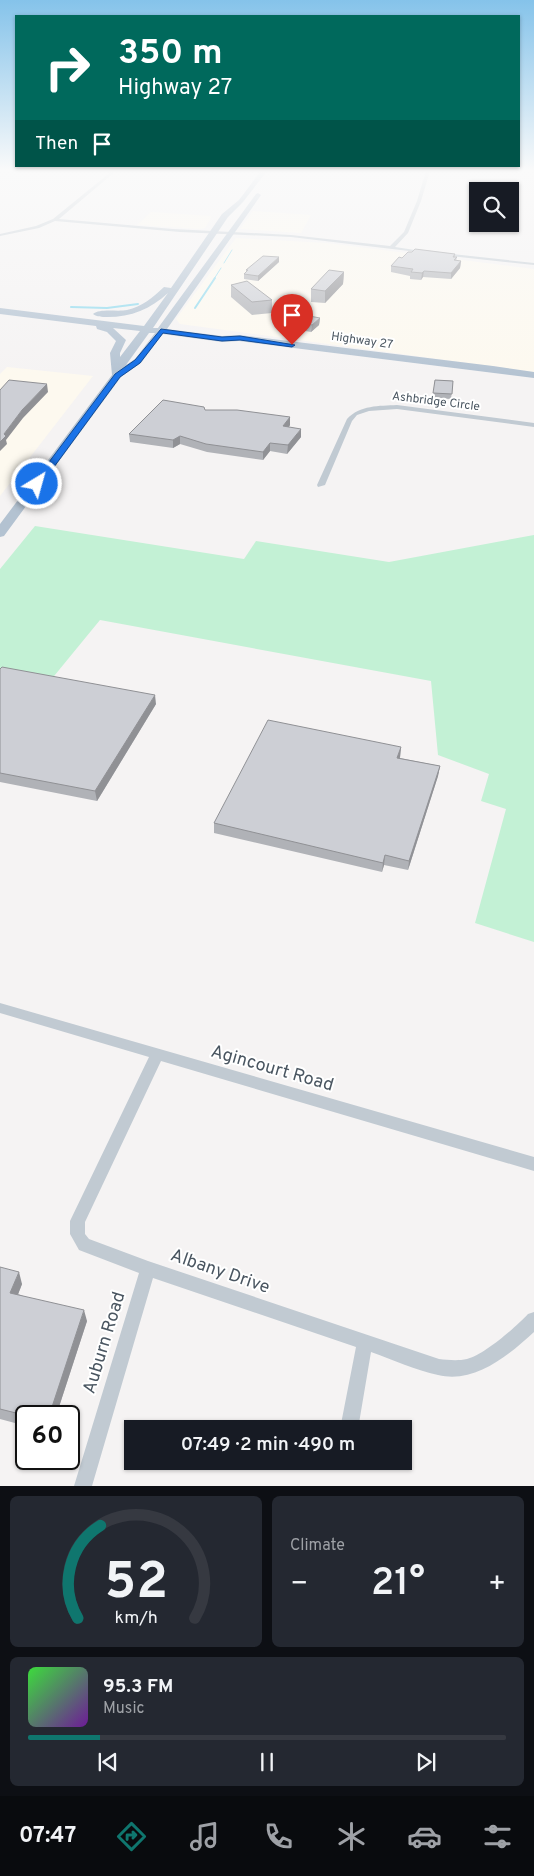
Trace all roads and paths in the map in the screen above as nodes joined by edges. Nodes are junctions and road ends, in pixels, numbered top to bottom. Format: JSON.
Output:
{"nodes":[{"id":1,"x":208,"y":240,"type":"edge"},
{"id":2,"x":225,"y":240,"type":"edge"},
{"id":3,"x":331,"y":240,"type":"edge"},
{"id":4,"x":398,"y":240,"type":"edge"},
{"id":5,"x":391,"y":248,"type":"junction"},
{"id":6,"x":534,"y":264,"type":"edge"},
{"id":7,"x":182,"y":280,"type":"junction"},
{"id":8,"x":0,"y":306,"type":"edge"},
{"id":9,"x":0,"y":311,"type":"edge"},
{"id":10,"x":36,"y":313,"type":"junction"},
{"id":11,"x":149,"y":327,"type":"junction"},
{"id":12,"x":162,"y":329,"type":"junction"},
{"id":13,"x":481,"y":370,"type":"junction"},
{"id":14,"x":534,"y":374,"type":"edge"},
{"id":15,"x":118,"y":375,"type":"junction"},
{"id":16,"x":534,"y":380,"type":"edge"},
{"id":17,"x":534,"y":425,"type":"edge"},
{"id":18,"x":322,"y":485,"type":"dead end"},
{"id":19,"x":0,"y":533,"type":"edge"},
{"id":20,"x":0,"y":1008,"type":"edge"},
{"id":21,"x":157,"y":1055,"type":"junction"},
{"id":22,"x":534,"y":1164,"type":"edge"},
{"id":23,"x":148,"y":1269,"type":"junction"},
{"id":24,"x":534,"y":1320,"type":"edge"},
{"id":25,"x":365,"y":1343,"type":"junction"},
{"id":26,"x":351,"y":1420,"type":"edge"},
{"id":27,"x":84,"y":1486,"type":"edge"}],
"edges":[{"from":1,"to":7,"type":"main road"},
{"from":2,"to":12,"type":"main road"},
{"from":3,"to":5,"type":"street"},
{"from":4,"to":5,"type":"street"},
{"from":5,"to":6,"type":"street"},
{"from":7,"to":10,"type":"main road"},
{"from":7,"to":11,"type":"main road"},
{"from":8,"to":10,"type":"main road","name":"Highway 27"},
{"from":9,"to":10,"type":"main road","name":"Highway 27"},
{"from":10,"to":11,"type":"main road","name":"Highway 27"},
{"from":10,"to":15,"type":"main road"},
{"from":11,"to":12,"type":"main road","name":"Highway 27"},
{"from":11,"to":15,"type":"main road"},
{"from":12,"to":13,"type":"main road","name":"Highway 27"},
{"from":12,"to":15,"type":"main road"},
{"from":13,"to":14,"type":"main road","name":"Highway 27"},
{"from":13,"to":16,"type":"main road","name":"Highway 27"},
{"from":15,"to":19,"type":"main road"},
{"from":17,"to":18,"type":"street","name":"Ashbridge Circle"},
{"from":20,"to":21,"type":"street","name":"Agincourt Road"},
{"from":21,"to":22,"type":"street","name":"Agincourt Road"},
{"from":21,"to":23,"type":"street","name":"Albany Drive"},
{"from":23,"to":25,"type":"street","name":"Albany Drive"},
{"from":23,"to":27,"type":"street","name":"Auburn Road"},
{"from":24,"to":25,"type":"street","name":"Albany Drive"},
{"from":25,"to":26,"type":"street"}]}
